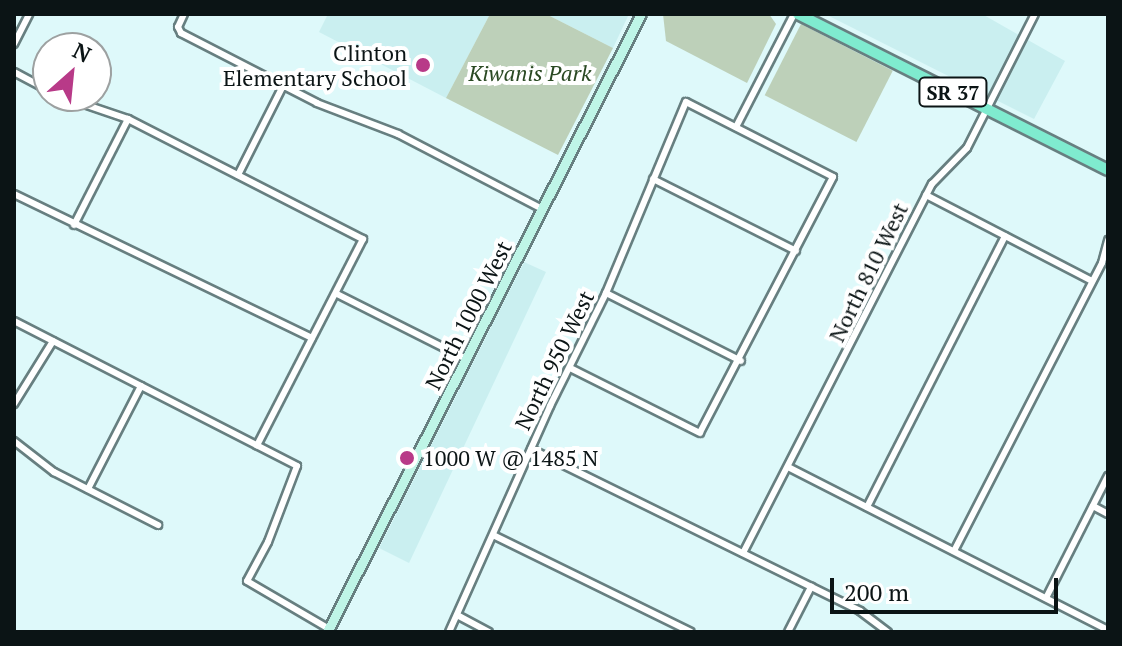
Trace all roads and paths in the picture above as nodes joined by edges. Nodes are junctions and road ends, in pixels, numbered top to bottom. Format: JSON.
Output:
{"nodes":[{"id":1,"x":29,"y":14,"type":"edge"},
{"id":2,"x":184,"y":14,"type":"edge"},
{"id":3,"x":641,"y":14,"type":"edge"},
{"id":4,"x":796,"y":14,"type":"edge"},
{"id":5,"x":1035,"y":14,"type":"edge"},
{"id":6,"x":14,"y":44,"type":"edge"},
{"id":7,"x":14,"y":72,"type":"edge"},
{"id":8,"x":32,"y":82,"type":"edge"},
{"id":9,"x":283,"y":86,"type":"junction"},
{"id":10,"x":987,"y":109,"type":"junction"},
{"id":11,"x":100,"y":112,"type":"edge"},
{"id":12,"x":128,"y":119,"type":"junction"},
{"id":13,"x":736,"y":127,"type":"junction"},
{"id":14,"x":1108,"y":170,"type":"edge"},
{"id":15,"x":238,"y":175,"type":"junction"},
{"id":16,"x":653,"y":179,"type":"junction"},
{"id":17,"x":14,"y":194,"type":"edge"},
{"id":18,"x":926,"y":195,"type":"junction"},
{"id":19,"x":542,"y":209,"type":"junction"},
{"id":20,"x":74,"y":225,"type":"junction"},
{"id":21,"x":1005,"y":236,"type":"junction"},
{"id":22,"x":1108,"y":240,"type":"edge"},
{"id":23,"x":796,"y":251,"type":"junction"},
{"id":24,"x":1092,"y":281,"type":"junction"},
{"id":25,"x":606,"y":293,"type":"junction"},
{"id":26,"x":337,"y":294,"type":"junction"},
{"id":27,"x":14,"y":321,"type":"edge"},
{"id":28,"x":312,"y":338,"type":"junction"},
{"id":29,"x":53,"y":341,"type":"junction"},
{"id":30,"x":466,"y":359,"type":"junction"},
{"id":31,"x":741,"y":361,"type":"junction"},
{"id":32,"x":570,"y":368,"type":"junction"},
{"id":33,"x":141,"y":386,"type":"junction"},
{"id":34,"x":14,"y":404,"type":"edge"},
{"id":35,"x":14,"y":441,"type":"edge"},
{"id":36,"x":257,"y":445,"type":"junction"},
{"id":37,"x":531,"y":449,"type":"junction"},
{"id":38,"x":788,"y":467,"type":"junction"},
{"id":39,"x":1108,"y":476,"type":"edge"},
{"id":40,"x":88,"y":489,"type":"junction"},
{"id":41,"x":1093,"y":506,"type":"junction"},
{"id":42,"x":867,"y":507,"type":"junction"},
{"id":43,"x":1108,"y":514,"type":"edge"},
{"id":44,"x":158,"y":525,"type":"dead end"},
{"id":45,"x":493,"y":535,"type":"junction"},
{"id":46,"x":954,"y":551,"type":"junction"},
{"id":47,"x":743,"y":553,"type":"junction"},
{"id":48,"x":811,"y":587,"type":"junction"},
{"id":49,"x":1046,"y":598,"type":"junction"},
{"id":50,"x":457,"y":615,"type":"junction"},
{"id":51,"x":328,"y":630,"type":"edge"},
{"id":52,"x":1108,"y":630,"type":"edge"},
{"id":53,"x":449,"y":632,"type":"edge"},
{"id":54,"x":489,"y":632,"type":"edge"},
{"id":55,"x":691,"y":632,"type":"edge"},
{"id":56,"x":788,"y":632,"type":"edge"},
{"id":57,"x":888,"y":632,"type":"edge"}],
"edges":[{"from":1,"to":6,"type":"street"},
{"from":2,"to":9,"type":"street"},
{"from":3,"to":19,"type":"street","name":"North 1000 West"},
{"from":4,"to":10,"type":"main road","number":"SR 37"},
{"from":4,"to":13,"type":"street"},
{"from":5,"to":10,"type":"street","name":"North 810 West"},
{"from":7,"to":8,"type":"street"},
{"from":9,"to":15,"type":"street"},
{"from":9,"to":19,"type":"street"},
{"from":10,"to":14,"type":"main road","number":"SR 37"},
{"from":10,"to":18,"type":"street","name":"North 810 West"},
{"from":11,"to":12,"type":"street"},
{"from":12,"to":15,"type":"street"},
{"from":12,"to":20,"type":"street"},
{"from":13,"to":16,"type":"street","name":"North 950 West"},
{"from":13,"to":23,"type":"street"},
{"from":15,"to":26,"type":"street"},
{"from":16,"to":23,"type":"street"},
{"from":16,"to":25,"type":"street","name":"North 950 West"},
{"from":17,"to":20,"type":"street"},
{"from":18,"to":21,"type":"street"},
{"from":18,"to":38,"type":"street","name":"North 810 West"},
{"from":19,"to":30,"type":"street","name":"North 1000 West"},
{"from":20,"to":28,"type":"street"},
{"from":21,"to":24,"type":"street"},
{"from":21,"to":42,"type":"street"},
{"from":22,"to":24,"type":"street"},
{"from":23,"to":31,"type":"street"},
{"from":24,"to":46,"type":"street"},
{"from":25,"to":31,"type":"street"},
{"from":25,"to":32,"type":"street","name":"North 950 West"},
{"from":26,"to":28,"type":"street"},
{"from":26,"to":30,"type":"street"},
{"from":27,"to":29,"type":"street"},
{"from":28,"to":36,"type":"street"},
{"from":29,"to":33,"type":"street"},
{"from":29,"to":34,"type":"street"},
{"from":30,"to":51,"type":"street","name":"North 1000 West"},
{"from":31,"to":32,"type":"street"},
{"from":32,"to":37,"type":"street","name":"North 950 West"},
{"from":33,"to":36,"type":"street"},
{"from":33,"to":40,"type":"street"},
{"from":35,"to":40,"type":"street"},
{"from":36,"to":51,"type":"street"},
{"from":37,"to":45,"type":"street","name":"North 950 West"},
{"from":37,"to":47,"type":"street"},
{"from":38,"to":42,"type":"street"},
{"from":38,"to":47,"type":"street","name":"North 810 West"},
{"from":39,"to":41,"type":"street"},
{"from":40,"to":44,"type":"street"},
{"from":41,"to":43,"type":"street"},
{"from":41,"to":49,"type":"street"},
{"from":42,"to":46,"type":"street"},
{"from":45,"to":50,"type":"street","name":"North 950 West"},
{"from":45,"to":55,"type":"street"},
{"from":46,"to":49,"type":"street"},
{"from":47,"to":48,"type":"street"},
{"from":48,"to":56,"type":"street"},
{"from":48,"to":57,"type":"street"},
{"from":49,"to":52,"type":"street"},
{"from":50,"to":53,"type":"street","name":"North 950 West"},
{"from":50,"to":54,"type":"street"}]}
